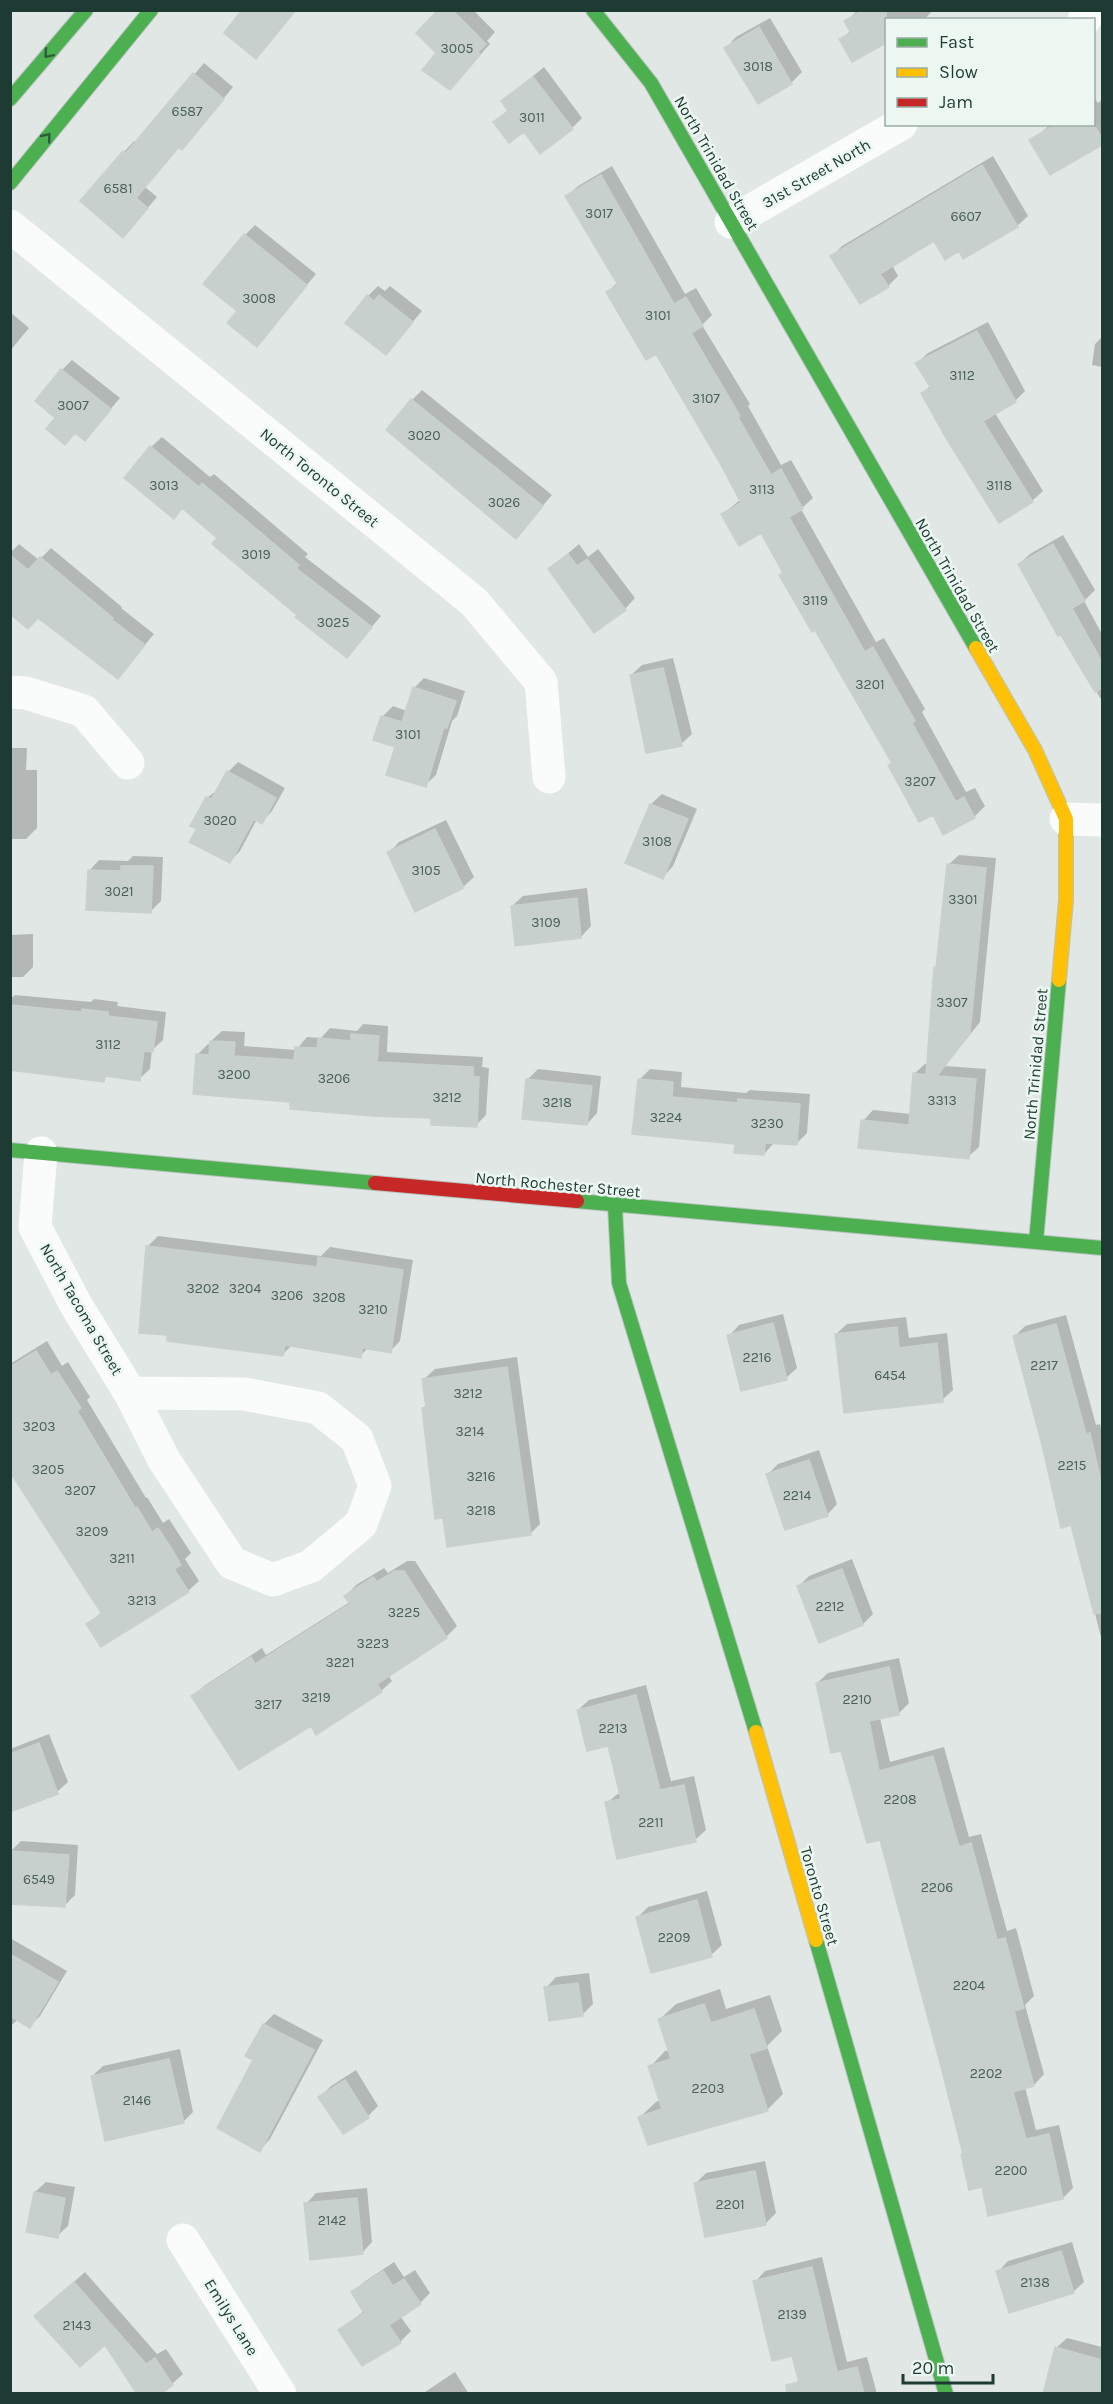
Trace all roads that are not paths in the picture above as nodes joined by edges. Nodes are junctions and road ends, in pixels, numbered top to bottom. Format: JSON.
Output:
{"nodes":[{"id":1,"x":86,"y":10,"type":"edge"},
{"id":2,"x":151,"y":10,"type":"edge"},
{"id":3,"x":593,"y":10,"type":"edge"},
{"id":4,"x":10,"y":99,"type":"edge"},
{"id":5,"x":899,"y":126,"type":"edge"},
{"id":6,"x":10,"y":183,"type":"edge"},
{"id":7,"x":731,"y":222,"type":"junction"},
{"id":8,"x":10,"y":226,"type":"edge"},
{"id":9,"x":10,"y":693,"type":"edge"},
{"id":10,"x":128,"y":763,"type":"dead end"},
{"id":11,"x":549,"y":777,"type":"dead end"},
{"id":12,"x":1066,"y":819,"type":"junction"},
{"id":13,"x":1102,"y":820,"type":"edge"},
{"id":14,"x":26,"y":1152,"type":"edge"},
{"id":15,"x":615,"y":1206,"type":"junction"},
{"id":16,"x":1036,"y":1242,"type":"junction"},
{"id":17,"x":1102,"y":1248,"type":"edge"},
{"id":18,"x":130,"y":1393,"type":"junction"},
{"id":19,"x":183,"y":2240,"type":"dead end"},
{"id":20,"x":280,"y":2394,"type":"edge"},
{"id":21,"x":946,"y":2394,"type":"edge"}],
"edges":[{"from":1,"to":4,"type":"street","one_way":true},
{"from":6,"to":2,"type":"street","one_way":true},
{"from":3,"to":7,"type":"street","name":"North Trinidad Street"},
{"from":5,"to":7,"type":"street","name":"31st Street North"},
{"from":7,"to":12,"type":"street","name":"North Trinidad Street"},
{"from":8,"to":11,"type":"street","name":"North Toronto Street"},
{"from":9,"to":10,"type":"street"},
{"from":12,"to":13,"type":"street"},
{"from":12,"to":16,"type":"street","name":"North Trinidad Street"},
{"from":14,"to":15,"type":"street","name":"North Rochester Street"},
{"from":14,"to":18,"type":"street","name":"North Tacoma Street"},
{"from":15,"to":16,"type":"street","name":"North Rochester Street"},
{"from":15,"to":21,"type":"street","name":"Toronto Street"},
{"from":16,"to":17,"type":"street","name":"North Rochester Street"},
{"from":18,"to":18,"type":"street","name":"North Tacoma Street"},
{"from":19,"to":20,"type":"street","name":"Emilys Lane"}]}
